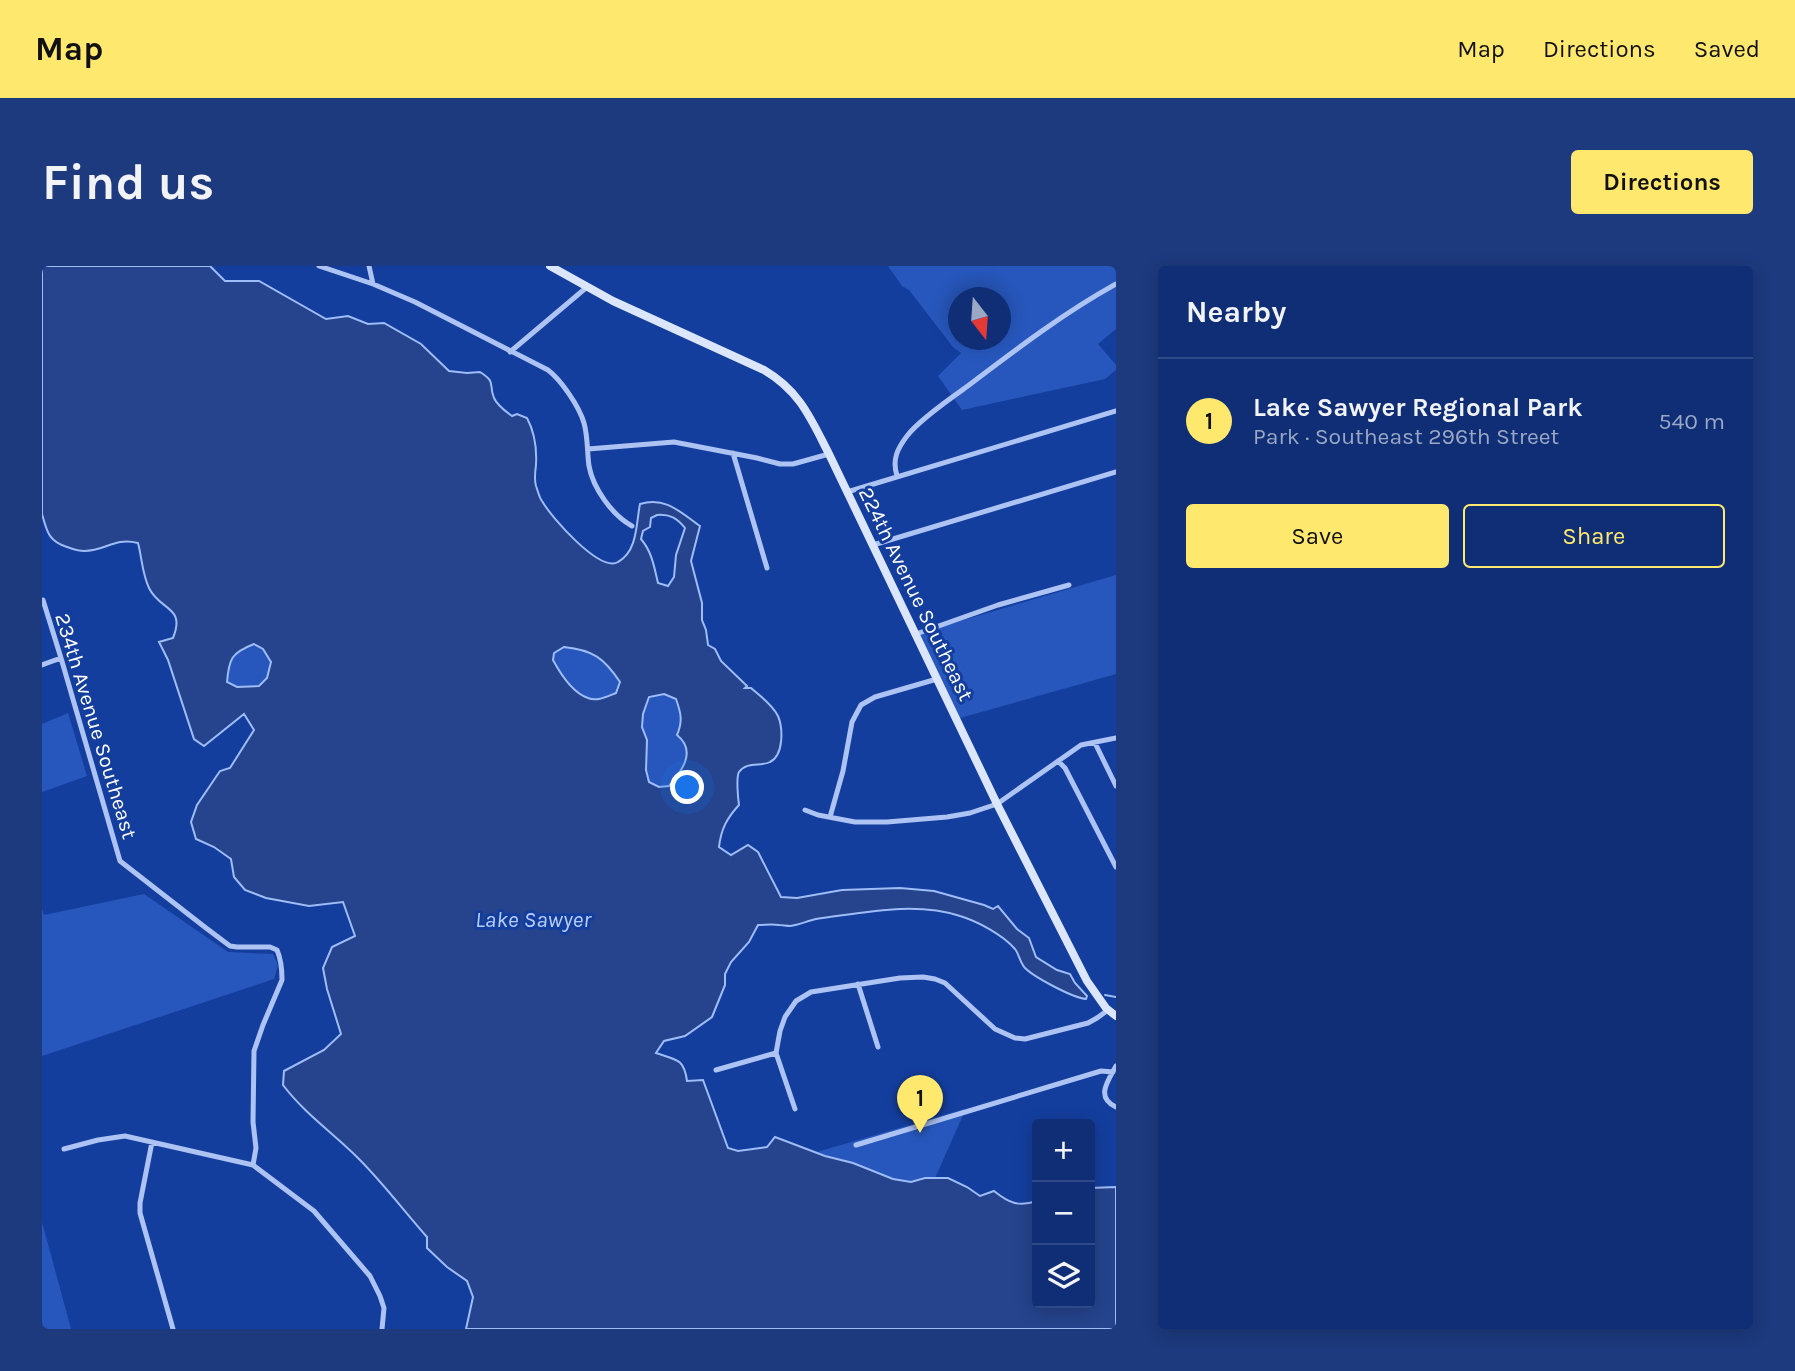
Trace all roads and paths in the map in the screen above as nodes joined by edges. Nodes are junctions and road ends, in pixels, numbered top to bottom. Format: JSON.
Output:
{"nodes":[{"id":1,"x":319,"y":266,"type":"edge"},
{"id":2,"x":369,"y":266,"type":"edge"},
{"id":3,"x":550,"y":266,"type":"edge"},
{"id":4,"x":373,"y":284,"type":"junction"},
{"id":5,"x":1116,"y":284,"type":"edge"},
{"id":6,"x":587,"y":287,"type":"junction"},
{"id":7,"x":510,"y":352,"type":"junction"},
{"id":8,"x":1116,"y":411,"type":"edge"},
{"id":9,"x":588,"y":449,"type":"junction"},
{"id":10,"x":733,"y":453,"type":"junction"},
{"id":11,"x":829,"y":454,"type":"junction"},
{"id":12,"x":1116,"y":472,"type":"edge"},
{"id":13,"x":897,"y":476,"type":"junction"},
{"id":14,"x":847,"y":492,"type":"junction"},
{"id":15,"x":632,"y":526,"type":"dead end"},
{"id":16,"x":873,"y":545,"type":"junction"},
{"id":17,"x":766,"y":568,"type":"dead end"},
{"id":18,"x":1069,"y":585,"type":"dead end"},
{"id":19,"x":43,"y":600,"type":"edge"},
{"id":20,"x":916,"y":634,"type":"junction"},
{"id":21,"x":61,"y":658,"type":"junction"},
{"id":22,"x":42,"y":665,"type":"edge"},
{"id":23,"x":937,"y":679,"type":"junction"},
{"id":24,"x":1116,"y":738,"type":"edge"},
{"id":25,"x":1095,"y":743,"type":"junction"},
{"id":26,"x":1058,"y":761,"type":"junction"},
{"id":27,"x":1116,"y":786,"type":"edge"},
{"id":28,"x":997,"y":804,"type":"junction"},
{"id":29,"x":805,"y":810,"type":"dead end"},
{"id":30,"x":830,"y":817,"type":"junction"},
{"id":31,"x":1116,"y":867,"type":"edge"},
{"id":32,"x":858,"y":984,"type":"junction"},
{"id":33,"x":1108,"y":1010,"type":"junction"},
{"id":34,"x":1116,"y":1016,"type":"edge"},
{"id":35,"x":877,"y":1047,"type":"dead end"},
{"id":36,"x":776,"y":1053,"type":"junction"},
{"id":37,"x":1114,"y":1069,"type":"edge"},
{"id":38,"x":716,"y":1070,"type":"dead end"},
{"id":39,"x":1116,"y":1107,"type":"edge"},
{"id":40,"x":795,"y":1109,"type":"dead end"},
{"id":41,"x":152,"y":1142,"type":"junction"},
{"id":42,"x":856,"y":1145,"type":"dead end"},
{"id":43,"x":64,"y":1149,"type":"dead end"},
{"id":44,"x":253,"y":1165,"type":"junction"},
{"id":45,"x":173,"y":1329,"type":"edge"},
{"id":46,"x":382,"y":1329,"type":"edge"}],
"edges":[{"from":1,"to":4,"type":"street"},
{"from":2,"to":4,"type":"street"},
{"from":3,"to":6,"type":"street","name":"224th Avenue Southeast"},
{"from":4,"to":7,"type":"street"},
{"from":5,"to":13,"type":"street"},
{"from":6,"to":7,"type":"street"},
{"from":6,"to":11,"type":"street","name":"224th Avenue Southeast"},
{"from":7,"to":9,"type":"street"},
{"from":8,"to":13,"type":"street"},
{"from":9,"to":10,"type":"street"},
{"from":9,"to":15,"type":"street"},
{"from":10,"to":11,"type":"street"},
{"from":10,"to":17,"type":"street"},
{"from":11,"to":14,"type":"street","name":"224th Avenue Southeast"},
{"from":12,"to":16,"type":"street"},
{"from":13,"to":14,"type":"street"},
{"from":14,"to":16,"type":"street","name":"224th Avenue Southeast"},
{"from":16,"to":20,"type":"street","name":"224th Avenue Southeast"},
{"from":18,"to":20,"type":"street"},
{"from":19,"to":21,"type":"street","name":"234th Avenue Southeast"},
{"from":20,"to":23,"type":"street","name":"224th Avenue Southeast"},
{"from":21,"to":22,"type":"street"},
{"from":21,"to":44,"type":"street","name":"234th Avenue Southeast"},
{"from":23,"to":28,"type":"street","name":"224th Avenue Southeast"},
{"from":23,"to":30,"type":"street"},
{"from":24,"to":25,"type":"street"},
{"from":25,"to":26,"type":"street"},
{"from":25,"to":27,"type":"street"},
{"from":26,"to":28,"type":"street"},
{"from":26,"to":31,"type":"street"},
{"from":28,"to":30,"type":"street"},
{"from":28,"to":33,"type":"street","name":"224th Avenue Southeast"},
{"from":29,"to":30,"type":"street"},
{"from":32,"to":33,"type":"street"},
{"from":32,"to":35,"type":"street"},
{"from":32,"to":36,"type":"street"},
{"from":33,"to":34,"type":"street","name":"224th Avenue Southeast"},
{"from":36,"to":38,"type":"street"},
{"from":36,"to":40,"type":"street"},
{"from":37,"to":39,"type":"street"},
{"from":37,"to":42,"type":"street"},
{"from":41,"to":43,"type":"street"},
{"from":41,"to":44,"type":"street"},
{"from":41,"to":45,"type":"street"},
{"from":44,"to":46,"type":"street"}]}
